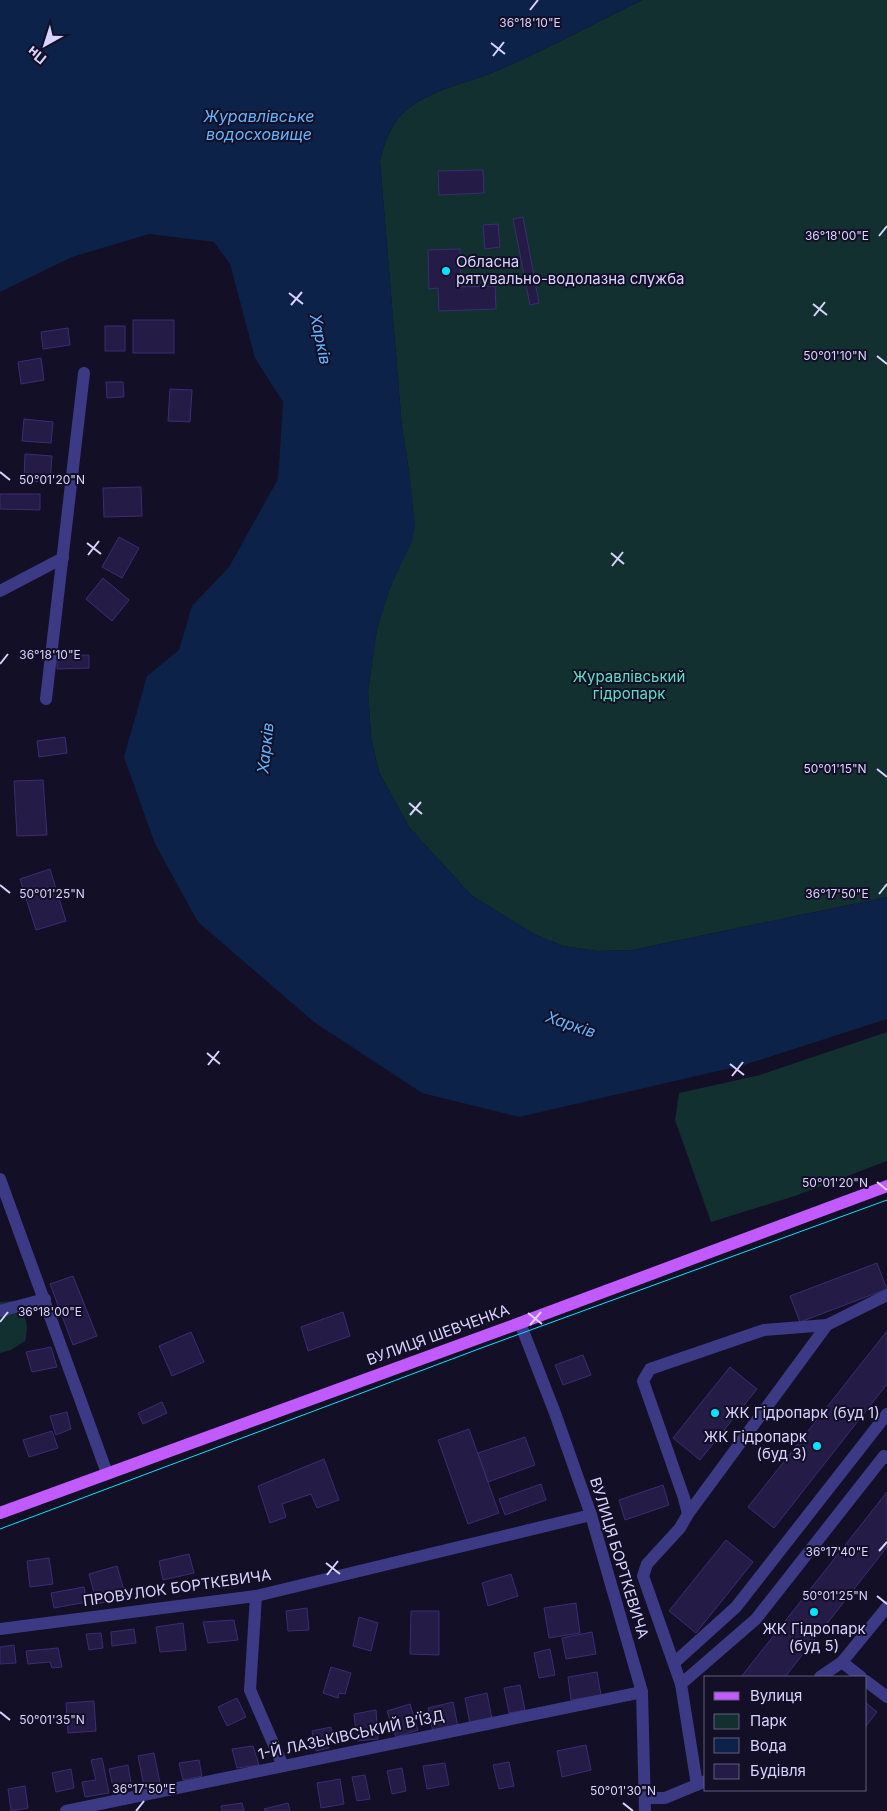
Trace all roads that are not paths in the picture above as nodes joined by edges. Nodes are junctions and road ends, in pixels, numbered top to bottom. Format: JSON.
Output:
{"nodes":[{"id":1,"x":84,"y":373,"type":"dead end"},
{"id":2,"x":63,"y":558,"type":"junction"},
{"id":3,"x":0,"y":591,"type":"edge"},
{"id":4,"x":46,"y":699,"type":"dead end"},
{"id":5,"x":0,"y":1179,"type":"edge"},
{"id":6,"x":887,"y":1186,"type":"edge"},
{"id":7,"x":887,"y":1295,"type":"edge"},
{"id":8,"x":45,"y":1299,"type":"junction"},
{"id":9,"x":0,"y":1311,"type":"edge"},
{"id":10,"x":520,"y":1323,"type":"junction"},
{"id":11,"x":827,"y":1325,"type":"junction"},
{"id":12,"x":887,"y":1414,"type":"edge"},
{"id":13,"x":865,"y":1441,"type":"junction"},
{"id":14,"x":886,"y":1455,"type":"edge"},
{"id":15,"x":107,"y":1473,"type":"junction"},
{"id":16,"x":0,"y":1513,"type":"edge"},
{"id":17,"x":688,"y":1514,"type":"junction"},
{"id":18,"x":591,"y":1515,"type":"junction"},
{"id":19,"x":256,"y":1596,"type":"junction"},
{"id":20,"x":887,"y":1606,"type":"edge"},
{"id":21,"x":0,"y":1629,"type":"edge"},
{"id":22,"x":842,"y":1662,"type":"junction"},
{"id":23,"x":674,"y":1663,"type":"junction"},
{"id":24,"x":821,"y":1676,"type":"edge"},
{"id":25,"x":861,"y":1676,"type":"edge"},
{"id":26,"x":867,"y":1681,"type":"edge"},
{"id":27,"x":681,"y":1684,"type":"junction"},
{"id":28,"x":642,"y":1692,"type":"junction"},
{"id":29,"x":887,"y":1697,"type":"edge"},
{"id":30,"x":283,"y":1766,"type":"junction"},
{"id":31,"x":701,"y":1783,"type":"edge"},
{"id":32,"x":645,"y":1804,"type":"edge"},
{"id":33,"x":66,"y":1811,"type":"edge"}],
"edges":[{"from":1,"to":2,"type":"street"},
{"from":2,"to":3,"type":"street"},
{"from":2,"to":4,"type":"street"},
{"from":5,"to":8,"type":"street"},
{"from":6,"to":10,"type":"main road","name":"ВУЛИЦЯ ШЕВЧЕНКА"},
{"from":7,"to":11,"type":"street"},
{"from":8,"to":9,"type":"street"},
{"from":8,"to":15,"type":"street"},
{"from":10,"to":15,"type":"main road","name":"ВУЛИЦЯ ШЕВЧЕНКА"},
{"from":10,"to":18,"type":"street","name":"ВУЛИЦЯ БОРТКЕВИЧА"},
{"from":11,"to":17,"type":"street"},
{"from":11,"to":17,"type":"street"},
{"from":12,"to":13,"type":"street"},
{"from":13,"to":14,"type":"street"},
{"from":13,"to":23,"type":"street"},
{"from":14,"to":27,"type":"street"},
{"from":15,"to":16,"type":"main road","name":"ВУЛИЦЯ ШЕВЧЕНКА"},
{"from":17,"to":23,"type":"street"},
{"from":18,"to":19,"type":"street","name":"ПРОВУЛОК БОРТКЕВИЧА"},
{"from":18,"to":28,"type":"street","name":"ВУЛИЦЯ БОРТКЕВИЧА"},
{"from":19,"to":21,"type":"street","name":"ПРОВУЛОК БОРТКЕВИЧА"},
{"from":19,"to":30,"type":"street"},
{"from":20,"to":22,"type":"street"},
{"from":22,"to":24,"type":"street"},
{"from":22,"to":25,"type":"street"},
{"from":23,"to":27,"type":"street"},
{"from":26,"to":29,"type":"street"},
{"from":27,"to":31,"type":"street"},
{"from":28,"to":30,"type":"street","name":"1-Й ЛАЗЬКІВСЬКИЙ В’ЇЗД"},
{"from":28,"to":32,"type":"street","name":"ВУЛИЦЯ БОРТКЕВИЧА"},
{"from":30,"to":33,"type":"street","name":"1-Й ЛАЗЬКІВСЬКИЙ В’ЇЗД"},
{"from":31,"to":32,"type":"street"}]}
